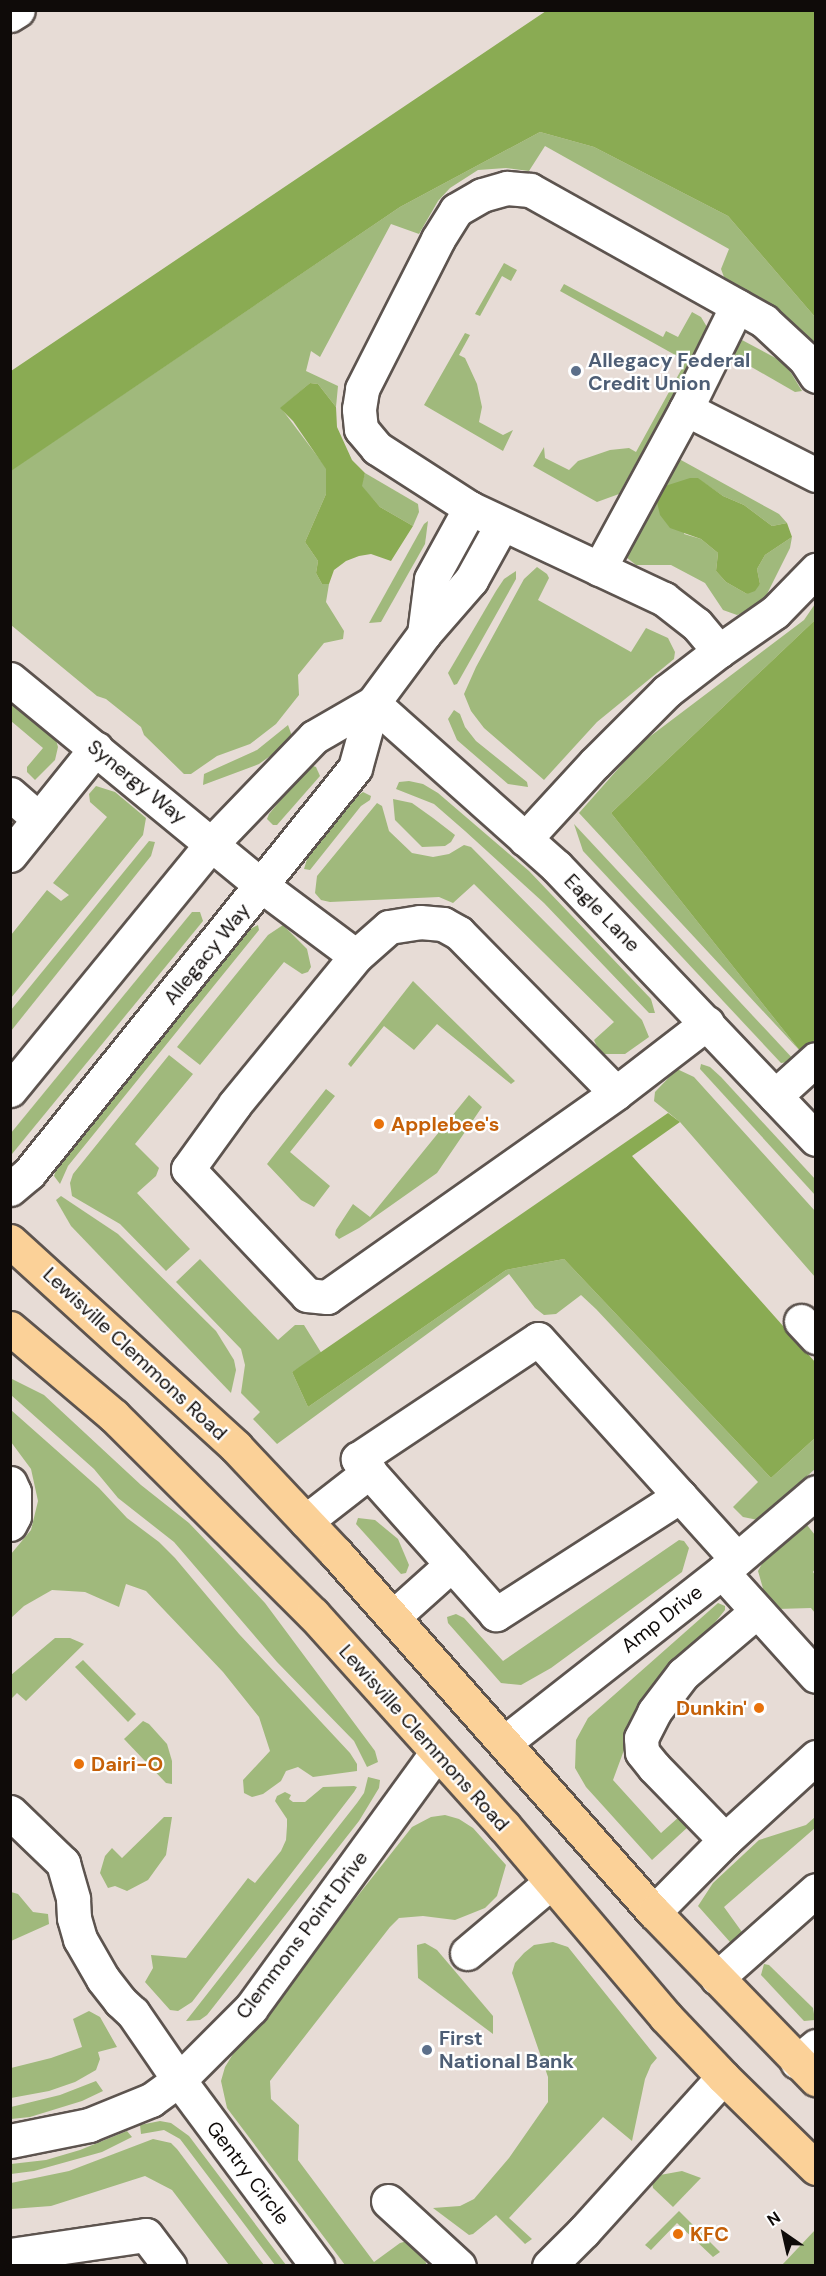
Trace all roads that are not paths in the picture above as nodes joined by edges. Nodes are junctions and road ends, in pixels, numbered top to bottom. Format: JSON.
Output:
{"nodes":[{"id":1,"x":18,"y":10,"type":"edge"},
{"id":2,"x":10,"y":15,"type":"edge"},
{"id":3,"x":737,"y":306,"type":"junction"},
{"id":4,"x":816,"y":376,"type":"edge"},
{"id":5,"x":686,"y":409,"type":"junction"},
{"id":6,"x":816,"y":475,"type":"edge"},
{"id":7,"x":471,"y":508,"type":"junction"},
{"id":8,"x":502,"y":524,"type":"junction"},
{"id":9,"x":599,"y":569,"type":"junction"},
{"id":10,"x":816,"y":570,"type":"edge"},
{"id":11,"x":424,"y":634,"type":"junction"},
{"id":12,"x":719,"y":651,"type":"junction"},
{"id":13,"x":10,"y":679,"type":"edge"},
{"id":14,"x":373,"y":703,"type":"junction"},
{"id":15,"x":96,"y":748,"type":"junction"},
{"id":16,"x":10,"y":794,"type":"edge"},
{"id":17,"x":39,"y":819,"type":"junction"},
{"id":18,"x":525,"y":839,"type":"junction"},
{"id":19,"x":212,"y":843,"type":"junction"},
{"id":20,"x":10,"y":855,"type":"edge"},
{"id":21,"x":262,"y":886,"type":"junction"},
{"id":22,"x":356,"y":956,"type":"junction"},
{"id":23,"x":707,"y":1023,"type":"junction"},
{"id":24,"x":816,"y":1059,"type":"edge"},
{"id":25,"x":10,"y":1090,"type":"edge"},
{"id":26,"x":616,"y":1093,"type":"junction"},
{"id":27,"x":776,"y":1096,"type":"junction"},
{"id":28,"x":816,"y":1139,"type":"edge"},
{"id":29,"x":10,"y":1189,"type":"edge"},
{"id":30,"x":10,"y":1241,"type":"edge"},
{"id":31,"x":10,"y":1328,"type":"edge"},
{"id":32,"x":369,"y":1472,"type":"junction"},
{"id":33,"x":10,"y":1483,"type":"edge"},
{"id":34,"x":680,"y":1496,"type":"junction"},
{"id":35,"x":813,"y":1498,"type":"edge"},
{"id":36,"x":306,"y":1521,"type":"junction"},
{"id":37,"x":10,"y":1524,"type":"edge"},
{"id":38,"x":452,"y":1564,"type":"junction"},
{"id":39,"x":730,"y":1565,"type":"junction"},
{"id":40,"x":757,"y":1611,"type":"junction"},
{"id":41,"x":393,"y":1617,"type":"junction"},
{"id":42,"x":816,"y":1676,"type":"edge"},
{"id":43,"x":504,"y":1742,"type":"junction"},
{"id":44,"x":437,"y":1752,"type":"junction"},
{"id":45,"x":816,"y":1757,"type":"edge"},
{"id":46,"x":10,"y":1812,"type":"edge"},
{"id":47,"x":724,"y":1840,"type":"junction"},
{"id":48,"x":551,"y":1882,"type":"junction"},
{"id":49,"x":816,"y":1890,"type":"edge"},
{"id":50,"x":654,"y":1912,"type":"junction"},
{"id":51,"x":467,"y":1953,"type":"dead end"},
{"id":52,"x":717,"y":1978,"type":"junction"},
{"id":53,"x":810,"y":2062,"type":"edge"},
{"id":54,"x":723,"y":2078,"type":"junction"},
{"id":55,"x":179,"y":2080,"type":"junction"},
{"id":56,"x":10,"y":2141,"type":"edge"},
{"id":57,"x":816,"y":2168,"type":"edge"},
{"id":58,"x":388,"y":2201,"type":"dead end"},
{"id":59,"x":10,"y":2255,"type":"edge"},
{"id":60,"x":169,"y":2265,"type":"edge"},
{"id":61,"x":317,"y":2265,"type":"edge"},
{"id":62,"x":459,"y":2265,"type":"edge"},
{"id":63,"x":549,"y":2265,"type":"edge"}],
"edges":[{"from":1,"to":2,"type":"street"},
{"from":3,"to":4,"type":"street"},
{"from":3,"to":5,"type":"street"},
{"from":3,"to":7,"type":"street"},
{"from":5,"to":6,"type":"street"},
{"from":5,"to":9,"type":"street"},
{"from":7,"to":8,"type":"street"},
{"from":7,"to":11,"type":"street"},
{"from":8,"to":9,"type":"street"},
{"from":8,"to":11,"type":"street","name":"Allegacy Way"},
{"from":9,"to":12,"type":"street"},
{"from":10,"to":12,"type":"street"},
{"from":11,"to":14,"type":"street","name":"Allegacy Way"},
{"from":12,"to":18,"type":"street"},
{"from":13,"to":15,"type":"street","name":"Synergy Way"},
{"from":14,"to":18,"type":"street","name":"Eagle Lane"},
{"from":14,"to":19,"type":"street","name":"Allegacy Way"},
{"from":14,"to":21,"type":"street","name":"Allegacy Way"},
{"from":15,"to":17,"type":"street"},
{"from":15,"to":19,"type":"street","name":"Synergy Way"},
{"from":16,"to":17,"type":"street"},
{"from":17,"to":20,"type":"street"},
{"from":18,"to":23,"type":"street","name":"Eagle Lane"},
{"from":19,"to":21,"type":"street","name":"Synergy Way"},
{"from":19,"to":25,"type":"street","name":"Allegacy Way"},
{"from":21,"to":22,"type":"street","name":"Synergy Way"},
{"from":21,"to":29,"type":"street","name":"Allegacy Way"},
{"from":22,"to":26,"type":"street"},
{"from":22,"to":26,"type":"street"},
{"from":23,"to":26,"type":"street"},
{"from":23,"to":27,"type":"street","name":"Eagle Lane"},
{"from":24,"to":27,"type":"street"},
{"from":27,"to":28,"type":"street","name":"Eagle Lane"},
{"from":30,"to":36,"type":"main road","name":"Lewisville Clemmons Road"},
{"from":31,"to":44,"type":"main road","name":"Lewisville Clemmons Road"},
{"from":32,"to":34,"type":"street"},
{"from":32,"to":36,"type":"street"},
{"from":32,"to":38,"type":"street"},
{"from":33,"to":37,"type":"street"},
{"from":34,"to":38,"type":"street"},
{"from":34,"to":39,"type":"street"},
{"from":35,"to":39,"type":"street","name":"Amp Drive"},
{"from":36,"to":41,"type":"main road","name":"Lewisville Clemmons Road"},
{"from":38,"to":41,"type":"street"},
{"from":39,"to":40,"type":"street"},
{"from":39,"to":43,"type":"street","name":"Amp Drive"},
{"from":40,"to":42,"type":"street"},
{"from":40,"to":47,"type":"street"},
{"from":41,"to":43,"type":"main road","name":"Lewisville Clemmons Road"},
{"from":43,"to":50,"type":"main road","name":"Lewisville Clemmons Road"},
{"from":44,"to":48,"type":"main road","name":"Lewisville Clemmons Road"},
{"from":44,"to":55,"type":"street","name":"Clemmons Point Drive"},
{"from":45,"to":47,"type":"street"},
{"from":46,"to":55,"type":"street","name":"Gentry Circle"},
{"from":47,"to":50,"type":"street"},
{"from":48,"to":51,"type":"street"},
{"from":48,"to":54,"type":"main road","name":"Lewisville Clemmons Road"},
{"from":49,"to":52,"type":"street"},
{"from":50,"to":52,"type":"main road","name":"Lewisville Clemmons Road"},
{"from":52,"to":53,"type":"main road","name":"Lewisville Clemmons Road"},
{"from":54,"to":57,"type":"main road","name":"Lewisville Clemmons Road"},
{"from":54,"to":63,"type":"street"},
{"from":55,"to":56,"type":"street","name":"Clemmons Point Drive"},
{"from":55,"to":61,"type":"street","name":"Gentry Circle"},
{"from":58,"to":62,"type":"street"},
{"from":59,"to":60,"type":"street"}]}
